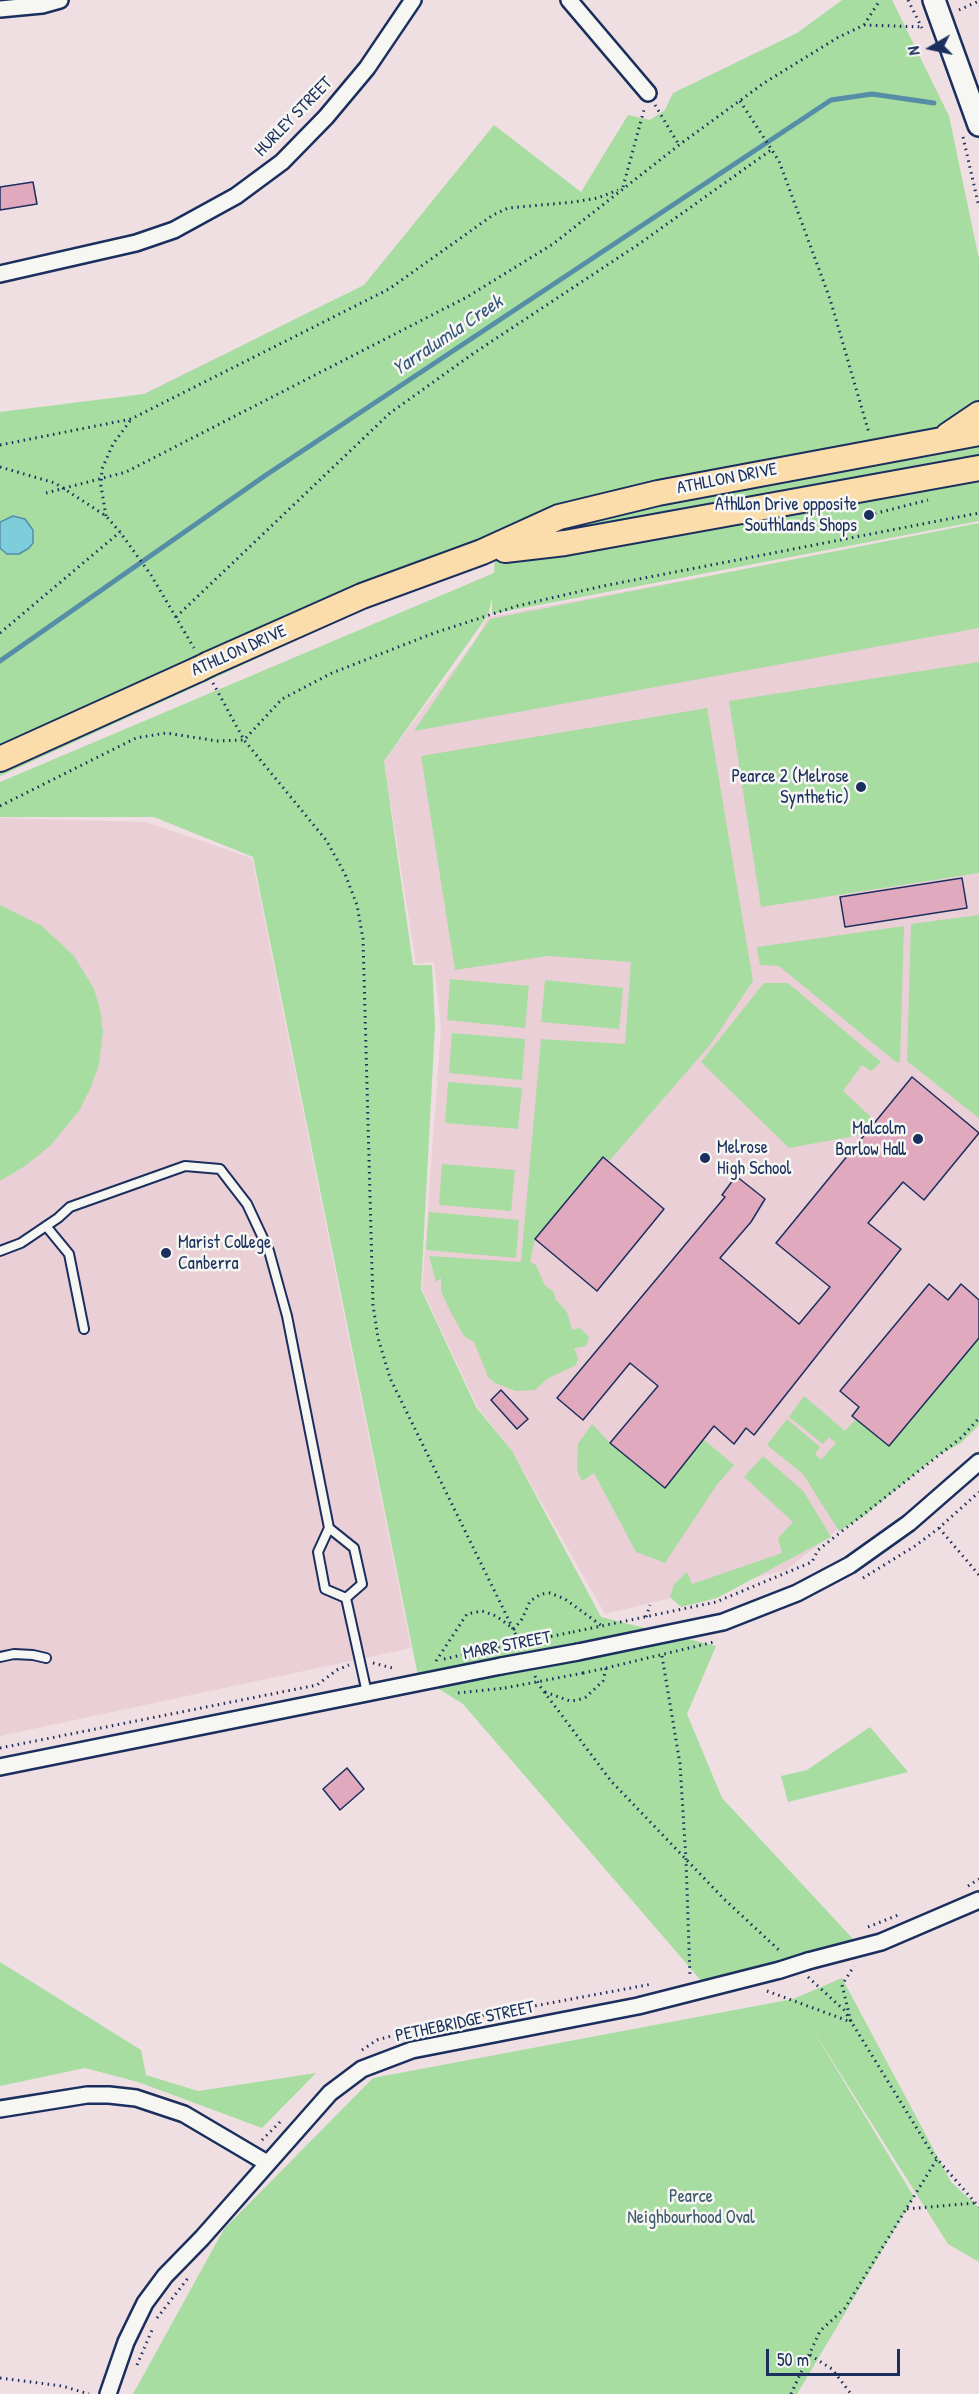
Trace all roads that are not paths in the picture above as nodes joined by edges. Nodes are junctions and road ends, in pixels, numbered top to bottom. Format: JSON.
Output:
{"nodes":[{"id":1,"x":60,"y":0,"type":"edge"},
{"id":2,"x":413,"y":0,"type":"edge"},
{"id":3,"x":569,"y":0,"type":"edge"},
{"id":4,"x":934,"y":0,"type":"edge"},
{"id":5,"x":0,"y":9,"type":"edge"},
{"id":6,"x":962,"y":73,"type":"junction"},
{"id":7,"x":979,"y":90,"type":"edge"},
{"id":8,"x":648,"y":93,"type":"road end"},
{"id":9,"x":979,"y":125,"type":"edge"},
{"id":10,"x":0,"y":274,"type":"edge"},
{"id":11,"x":979,"y":414,"type":"edge"},
{"id":12,"x":979,"y":433,"type":"edge"},
{"id":13,"x":941,"y":440,"type":"junction"},
{"id":14,"x":979,"y":468,"type":"edge"},
{"id":15,"x":482,"y":552,"type":"junction"},
{"id":16,"x":0,"y":759,"type":"edge"},
{"id":17,"x":46,"y":1226,"type":"junction"},
{"id":18,"x":0,"y":1251,"type":"edge"},
{"id":19,"x":84,"y":1329,"type":"dead end"},
{"id":20,"x":979,"y":1462,"type":"edge"},
{"id":21,"x":329,"y":1528,"type":"junction"},
{"id":22,"x":346,"y":1598,"type":"junction"},
{"id":23,"x":0,"y":1657,"type":"edge"},
{"id":24,"x":46,"y":1658,"type":"dead end"},
{"id":25,"x":367,"y":1693,"type":"junction"},
{"id":26,"x":0,"y":1767,"type":"edge"},
{"id":27,"x":979,"y":1900,"type":"edge"},
{"id":28,"x":0,"y":2109,"type":"edge"},
{"id":29,"x":267,"y":2163,"type":"junction"},
{"id":30,"x":108,"y":2394,"type":"edge"}],
"edges":[{"from":1,"to":5,"type":"street"},
{"from":2,"to":10,"type":"street","name":"HURLEY STREET"},
{"from":3,"to":8,"type":"street"},
{"from":4,"to":6,"type":"main road"},
{"from":6,"to":7,"type":"street"},
{"from":6,"to":9,"type":"main road"},
{"from":11,"to":13,"type":"main road"},
{"from":12,"to":13,"type":"main road","name":"ATHLLON DRIVE"},
{"from":13,"to":15,"type":"main road","name":"ATHLLON DRIVE"},
{"from":14,"to":15,"type":"main road","name":"ATHLLON DRIVE"},
{"from":15,"to":16,"type":"main road","name":"ATHLLON DRIVE"},
{"from":17,"to":18,"type":"lane"},
{"from":17,"to":19,"type":"lane"},
{"from":17,"to":21,"type":"lane"},
{"from":20,"to":25,"type":"street","name":"MARR STREET","bridge":true},
{"from":21,"to":22,"type":"lane"},
{"from":21,"to":22,"type":"lane"},
{"from":22,"to":25,"type":"lane"},
{"from":23,"to":24,"type":"lane"},
{"from":25,"to":26,"type":"street","name":"MARR STREET"},
{"from":27,"to":29,"type":"street","name":"PETHEBRIDGE STREET","bridge":true},
{"from":28,"to":29,"type":"street"},
{"from":29,"to":30,"type":"street","name":"PETHEBRIDGE STREET"}]}
